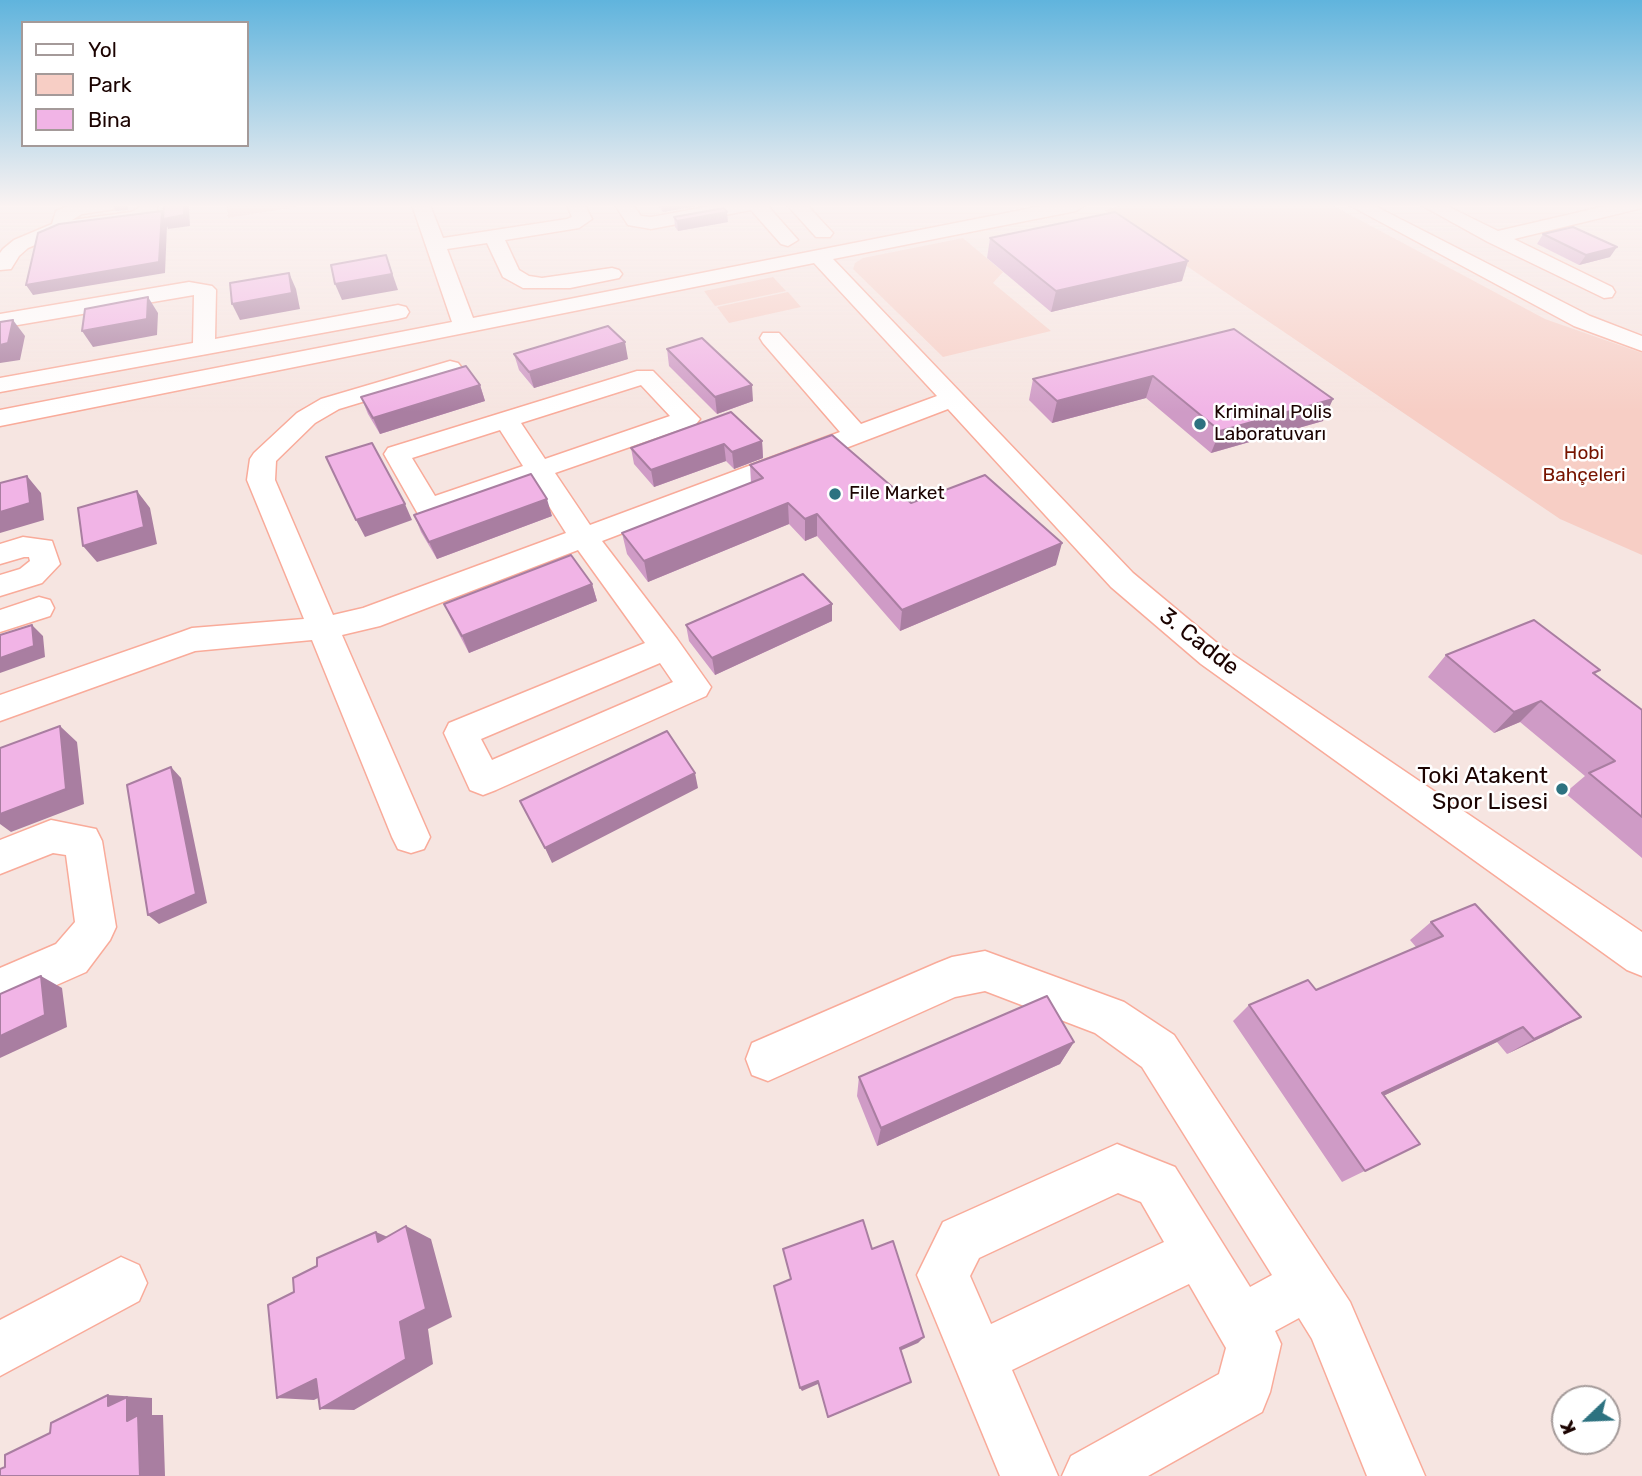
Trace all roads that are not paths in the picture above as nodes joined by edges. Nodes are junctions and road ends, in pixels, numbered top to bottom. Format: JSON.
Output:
{"nodes":[{"id":1,"x":446,"y":274,"type":"edge"},
{"id":2,"x":512,"y":274,"type":"edge"},
{"id":3,"x":612,"y":274,"type":"edge"},
{"id":4,"x":686,"y":274,"type":"edge"},
{"id":5,"x":854,"y":274,"type":"edge"},
{"id":6,"x":1492,"y":274,"type":"edge"},
{"id":7,"x":1567,"y":274,"type":"edge"},
{"id":8,"x":1604,"y":292,"type":"dead end"},
{"id":9,"x":398,"y":312,"type":"dead end"},
{"id":10,"x":0,"y":321,"type":"edge"},
{"id":11,"x":466,"y":327,"type":"junction"},
{"id":12,"x":771,"y":338,"type":"dead end"},
{"id":13,"x":1635,"y":340,"type":"edge"},
{"id":14,"x":204,"y":347,"type":"junction"},
{"id":15,"x":450,"y":368,"type":"edge"},
{"id":16,"x":0,"y":385,"type":"edge"},
{"id":17,"x":955,"y":398,"type":"junction"},
{"id":18,"x":0,"y":418,"type":"edge"},
{"id":19,"x":506,"y":420,"type":"junction"},
{"id":20,"x":858,"y":435,"type":"junction"},
{"id":21,"x":539,"y":470,"type":"junction"},
{"id":22,"x":584,"y":538,"type":"junction"},
{"id":23,"x":0,"y":554,"type":"edge"},
{"id":24,"x":0,"y":586,"type":"edge"},
{"id":25,"x":39,"y":608,"type":"dead end"},
{"id":26,"x":0,"y":621,"type":"edge"},
{"id":27,"x":324,"y":628,"type":"junction"},
{"id":28,"x":666,"y":647,"type":"junction"},
{"id":29,"x":0,"y":708,"type":"edge"},
{"id":30,"x":411,"y":837,"type":"dead end"},
{"id":31,"x":0,"y":857,"type":"edge"},
{"id":32,"x":1642,"y":956,"type":"edge"},
{"id":33,"x":0,"y":981,"type":"edge"},
{"id":34,"x":0,"y":988,"type":"edge"},
{"id":35,"x":768,"y":1059,"type":"dead end"},
{"id":36,"x":1199,"y":1252,"type":"junction"},
{"id":37,"x":121,"y":1283,"type":"dead end"},
{"id":38,"x":1307,"y":1285,"type":"junction"},
{"id":39,"x":1240,"y":1321,"type":"junction"},
{"id":40,"x":0,"y":1349,"type":"edge"},
{"id":41,"x":978,"y":1358,"type":"junction"},
{"id":42,"x":1030,"y":1476,"type":"edge"},
{"id":43,"x":1091,"y":1476,"type":"edge"},
{"id":44,"x":1396,"y":1476,"type":"edge"}],
"edges":[{"from":1,"to":11,"type":"street"},
{"from":2,"to":3,"type":"street"},
{"from":4,"to":11,"type":"street"},
{"from":5,"to":17,"type":"street","name":"3. Cadde"},
{"from":6,"to":13,"type":"street"},
{"from":7,"to":8,"type":"street"},
{"from":9,"to":14,"type":"street"},
{"from":10,"to":14,"type":"street"},
{"from":11,"to":18,"type":"street"},
{"from":12,"to":20,"type":"street"},
{"from":14,"to":16,"type":"street"},
{"from":15,"to":27,"type":"street"},
{"from":17,"to":20,"type":"street"},
{"from":17,"to":32,"type":"street","name":"3. Cadde"},
{"from":19,"to":21,"type":"street"},
{"from":19,"to":21,"type":"street"},
{"from":19,"to":21,"type":"street"},
{"from":20,"to":22,"type":"street"},
{"from":21,"to":22,"type":"street"},
{"from":22,"to":27,"type":"street"},
{"from":22,"to":28,"type":"street"},
{"from":23,"to":24,"type":"street"},
{"from":25,"to":26,"type":"street"},
{"from":27,"to":29,"type":"street"},
{"from":27,"to":30,"type":"street"},
{"from":28,"to":28,"type":"street"},
{"from":31,"to":34,"type":"street"},
{"from":33,"to":34,"type":"street"},
{"from":35,"to":38,"type":"street"},
{"from":36,"to":39,"type":"street"},
{"from":36,"to":41,"type":"street"},
{"from":36,"to":41,"type":"street"},
{"from":37,"to":40,"type":"street"},
{"from":38,"to":39,"type":"street"},
{"from":38,"to":44,"type":"street"},
{"from":39,"to":43,"type":"street"},
{"from":41,"to":42,"type":"street"}]}
